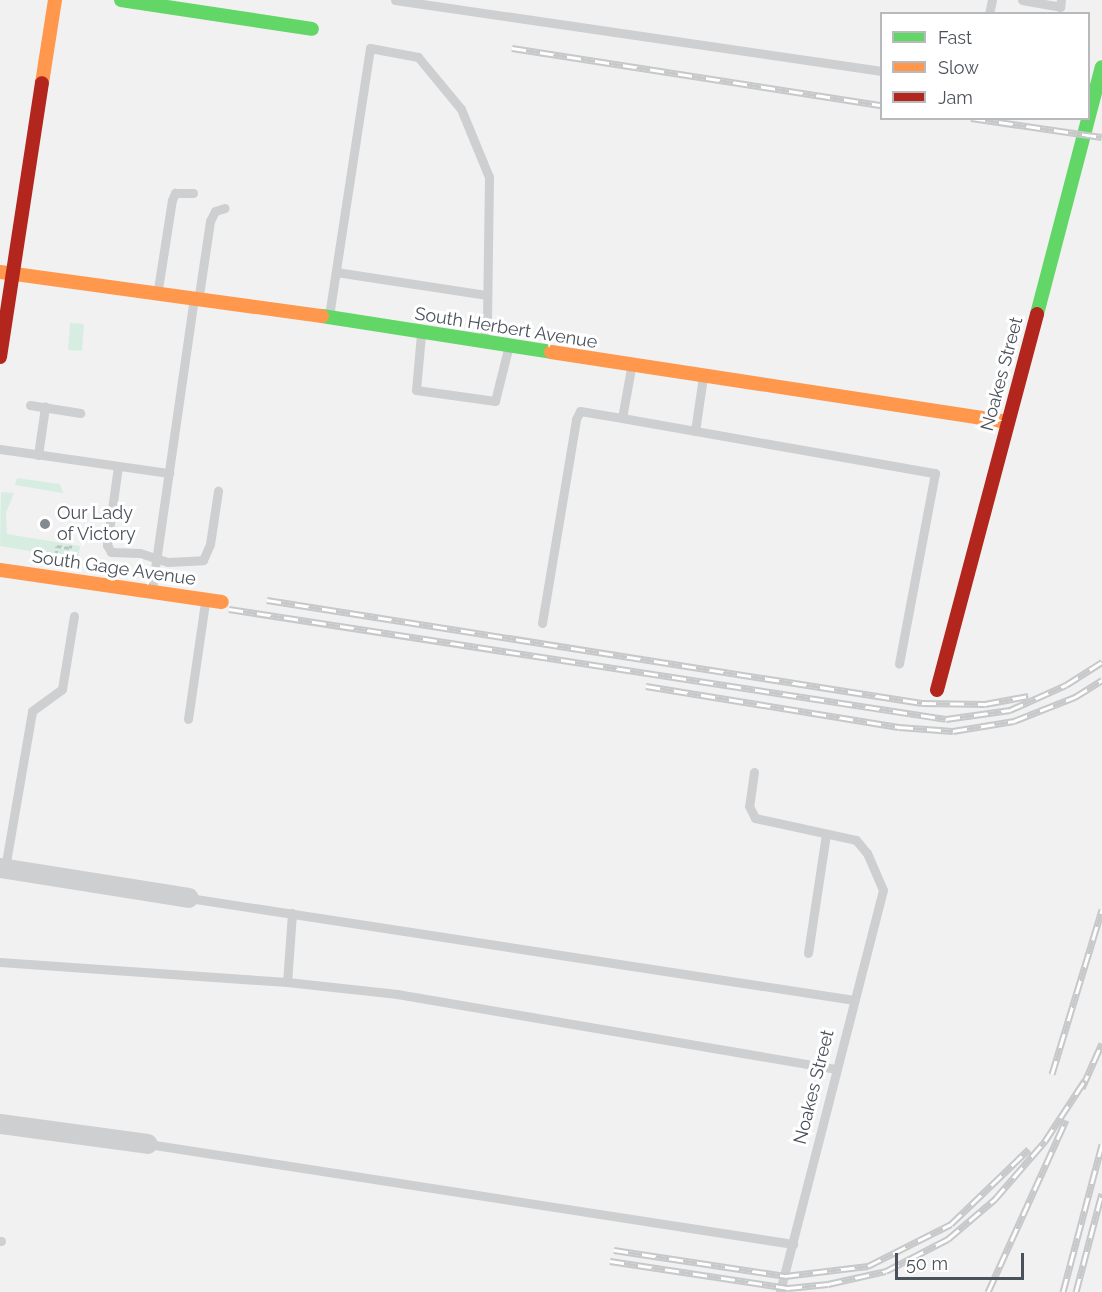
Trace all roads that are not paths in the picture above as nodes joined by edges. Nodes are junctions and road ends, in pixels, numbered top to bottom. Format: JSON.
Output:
{"nodes":[{"id":1,"x":55,"y":0,"type":"edge"},
{"id":2,"x":123,"y":0,"type":"edge"},
{"id":3,"x":394,"y":0,"type":"edge"},
{"id":4,"x":1022,"y":0,"type":"edge"},
{"id":5,"x":1061,"y":0,"type":"edge"},
{"id":6,"x":312,"y":29,"type":"dead end"},
{"id":7,"x":1102,"y":67,"type":"edge"},
{"id":8,"x":880,"y":71,"type":"edge"},
{"id":9,"x":1090,"y":112,"type":"edge"},
{"id":10,"x":1088,"y":120,"type":"edge"},
{"id":11,"x":193,"y":193,"type":"dead end"},
{"id":12,"x":225,"y":208,"type":"dead end"},
{"id":13,"x":336,"y":272,"type":"junction"},
{"id":14,"x":6,"y":273,"type":"edge"},
{"id":15,"x":158,"y":291,"type":"junction"},
{"id":16,"x":488,"y":295,"type":"junction"},
{"id":17,"x":196,"y":297,"type":"junction"},
{"id":18,"x":329,"y":319,"type":"junction"},
{"id":19,"x":421,"y":333,"type":"junction"},
{"id":20,"x":483,"y":343,"type":"junction"},
{"id":21,"x":509,"y":347,"type":"junction"},
{"id":22,"x":0,"y":357,"type":"edge"},
{"id":23,"x":632,"y":365,"type":"junction"},
{"id":24,"x":703,"y":376,"type":"junction"},
{"id":25,"x":30,"y":405,"type":"dead end"},
{"id":26,"x":45,"y":407,"type":"junction"},
{"id":27,"x":80,"y":413,"type":"dead end"},
{"id":28,"x":622,"y":418,"type":"junction"},
{"id":29,"x":1007,"y":422,"type":"junction"},
{"id":30,"x":695,"y":431,"type":"junction"},
{"id":31,"x":0,"y":449,"type":"edge"},
{"id":32,"x":38,"y":454,"type":"junction"},
{"id":33,"x":118,"y":466,"type":"junction"},
{"id":34,"x":169,"y":473,"type":"junction"},
{"id":35,"x":218,"y":491,"type":"dead end"},
{"id":36,"x":156,"y":560,"type":"junction"},
{"id":37,"x":0,"y":570,"type":"edge"},
{"id":38,"x":152,"y":591,"type":"junction"},
{"id":39,"x":206,"y":600,"type":"junction"},
{"id":40,"x":222,"y":602,"type":"dead end"},
{"id":41,"x":74,"y":616,"type":"dead end"},
{"id":42,"x":542,"y":623,"type":"dead end"},
{"id":43,"x":899,"y":664,"type":"dead end"},
{"id":44,"x":937,"y":690,"type":"dead end"},
{"id":45,"x":188,"y":719,"type":"dead end"},
{"id":46,"x":754,"y":772,"type":"dead end"},
{"id":47,"x":826,"y":834,"type":"junction"},
{"id":48,"x":2,"y":868,"type":"edge"},
{"id":49,"x":189,"y":898,"type":"joint"},
{"id":50,"x":292,"y":914,"type":"junction"},
{"id":51,"x":808,"y":953,"type":"dead end"},
{"id":52,"x":0,"y":962,"type":"edge"},
{"id":53,"x":286,"y":982,"type":"junction"},
{"id":54,"x":854,"y":1000,"type":"junction"},
{"id":55,"x":837,"y":1069,"type":"junction"},
{"id":56,"x":0,"y":1124,"type":"edge"},
{"id":57,"x":148,"y":1144,"type":"joint"},
{"id":58,"x":793,"y":1244,"type":"junction"},
{"id":59,"x":780,"y":1292,"type":"edge"}],
"edges":[{"from":1,"to":14,"type":"street"},
{"from":2,"to":6,"type":"street"},
{"from":3,"to":8,"type":"lane"},
{"from":4,"to":5,"type":"lane"},
{"from":7,"to":9,"type":"street","name":"Noakes Street"},
{"from":10,"to":29,"type":"street","name":"Noakes Street"},
{"from":11,"to":15,"type":"lane"},
{"from":12,"to":17,"type":"lane"},
{"from":13,"to":16,"type":"lane"},
{"from":13,"to":16,"type":"lane"},
{"from":13,"to":18,"type":"lane"},
{"from":14,"to":15,"type":"street","name":"South Herbert Avenue"},
{"from":14,"to":22,"type":"street"},
{"from":15,"to":17,"type":"street","name":"South Herbert Avenue"},
{"from":16,"to":20,"type":"lane"},
{"from":17,"to":18,"type":"street","name":"South Herbert Avenue"},
{"from":17,"to":34,"type":"lane"},
{"from":18,"to":19,"type":"street","name":"South Herbert Avenue"},
{"from":19,"to":20,"type":"street","name":"South Herbert Avenue"},
{"from":19,"to":21,"type":"lane"},
{"from":20,"to":21,"type":"street","name":"South Herbert Avenue"},
{"from":21,"to":23,"type":"street","name":"South Herbert Avenue"},
{"from":23,"to":24,"type":"street","name":"South Herbert Avenue"},
{"from":23,"to":28,"type":"lane"},
{"from":24,"to":29,"type":"street","name":"South Herbert Avenue"},
{"from":24,"to":30,"type":"lane"},
{"from":25,"to":26,"type":"lane"},
{"from":26,"to":27,"type":"lane"},
{"from":26,"to":32,"type":"lane"},
{"from":28,"to":30,"type":"lane"},
{"from":28,"to":42,"type":"lane"},
{"from":29,"to":44,"type":"street","name":"Noakes Street"},
{"from":30,"to":43,"type":"lane"},
{"from":31,"to":32,"type":"lane"},
{"from":32,"to":33,"type":"lane"},
{"from":33,"to":34,"type":"lane"},
{"from":33,"to":36,"type":"lane"},
{"from":34,"to":36,"type":"lane"},
{"from":35,"to":36,"type":"lane"},
{"from":36,"to":38,"type":"lane"},
{"from":37,"to":38,"type":"street","name":"South Gage Avenue"},
{"from":38,"to":39,"type":"street","name":"South Gage Avenue"},
{"from":39,"to":40,"type":"street","name":"South Gage Avenue"},
{"from":39,"to":45,"type":"lane"},
{"from":41,"to":48,"type":"lane"},
{"from":46,"to":47,"type":"lane"},
{"from":47,"to":51,"type":"lane"},
{"from":47,"to":54,"type":"lane","name":"Noakes Street"},
{"from":48,"to":49,"type":"street"},
{"from":49,"to":50,"type":"lane"},
{"from":50,"to":53,"type":"lane"},
{"from":50,"to":54,"type":"lane"},
{"from":52,"to":53,"type":"lane"},
{"from":53,"to":55,"type":"lane"},
{"from":54,"to":55,"type":"lane","name":"Noakes Street"},
{"from":55,"to":58,"type":"lane","name":"Noakes Street"},
{"from":56,"to":57,"type":"street"},
{"from":57,"to":58,"type":"lane"},
{"from":58,"to":59,"type":"lane","name":"Noakes Street"}]}
